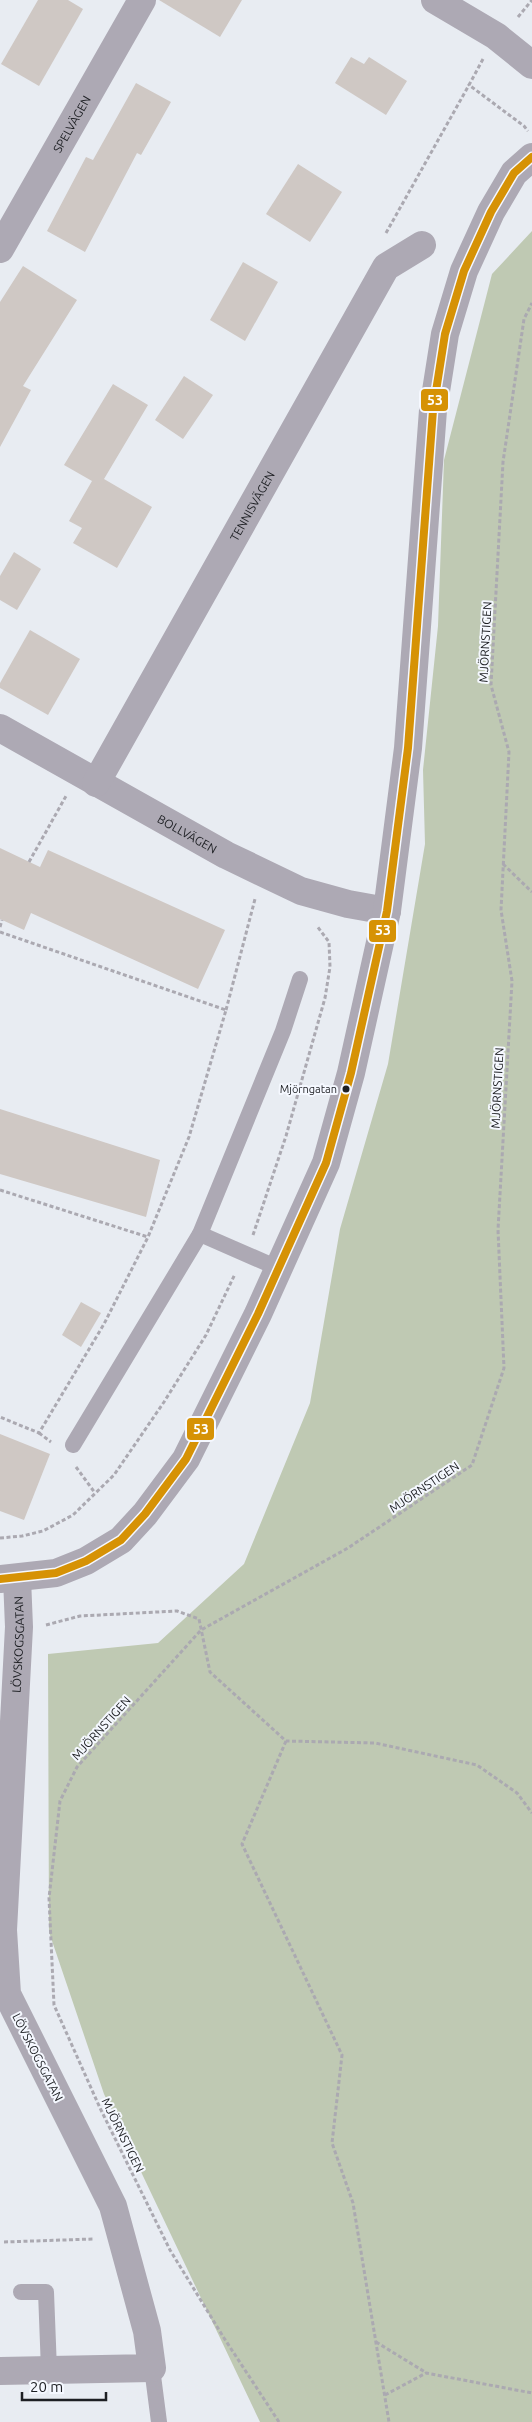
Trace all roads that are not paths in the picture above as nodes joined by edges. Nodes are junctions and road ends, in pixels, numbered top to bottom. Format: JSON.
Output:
{"nodes":[{"id":1,"x":142,"y":0,"type":"edge"},
{"id":2,"x":435,"y":0,"type":"edge"},
{"id":3,"x":532,"y":65,"type":"edge"},
{"id":4,"x":532,"y":157,"type":"edge"},
{"id":5,"x":422,"y":245,"type":"dead end"},
{"id":6,"x":0,"y":249,"type":"edge"},
{"id":7,"x":0,"y":728,"type":"edge"},
{"id":8,"x":96,"y":783,"type":"junction"},
{"id":9,"x":387,"y":911,"type":"junction"},
{"id":10,"x":300,"y":979,"type":"dead end"},
{"id":11,"x":200,"y":1234,"type":"junction"},
{"id":12,"x":278,"y":1268,"type":"junction"},
{"id":13,"x":73,"y":1445,"type":"dead end"},
{"id":14,"x":8,"y":1579,"type":"edge"},
{"id":15,"x":4,"y":1994,"type":"edge"},
{"id":16,"x":22,"y":2292,"type":"dead end"},
{"id":17,"x":152,"y":2368,"type":"junction"},
{"id":18,"x":49,"y":2370,"type":"junction"},
{"id":19,"x":0,"y":2371,"type":"edge"},
{"id":20,"x":159,"y":2422,"type":"edge"}],
"edges":[{"from":1,"to":6,"type":"street","name":"SPELVÄGEN"},
{"from":2,"to":3,"type":"street"},
{"from":4,"to":9,"type":"street"},
{"from":5,"to":8,"type":"street","name":"TENNISVÄGEN"},
{"from":7,"to":8,"type":"street","name":"BOLLVÄGEN"},
{"from":8,"to":9,"type":"street","name":"BOLLVÄGEN"},
{"from":9,"to":12,"type":"street"},
{"from":10,"to":11,"type":"lane"},
{"from":11,"to":12,"type":"lane"},
{"from":11,"to":13,"type":"lane"},
{"from":12,"to":14,"type":"street"},
{"from":14,"to":15,"type":"street","name":"LÖVSKOGSGATAN"},
{"from":15,"to":17,"type":"street","name":"LÖVSKOGSGATAN"},
{"from":16,"to":18,"type":"lane"},
{"from":17,"to":18,"type":"street"},
{"from":17,"to":20,"type":"lane"},
{"from":18,"to":19,"type":"street"}]}
